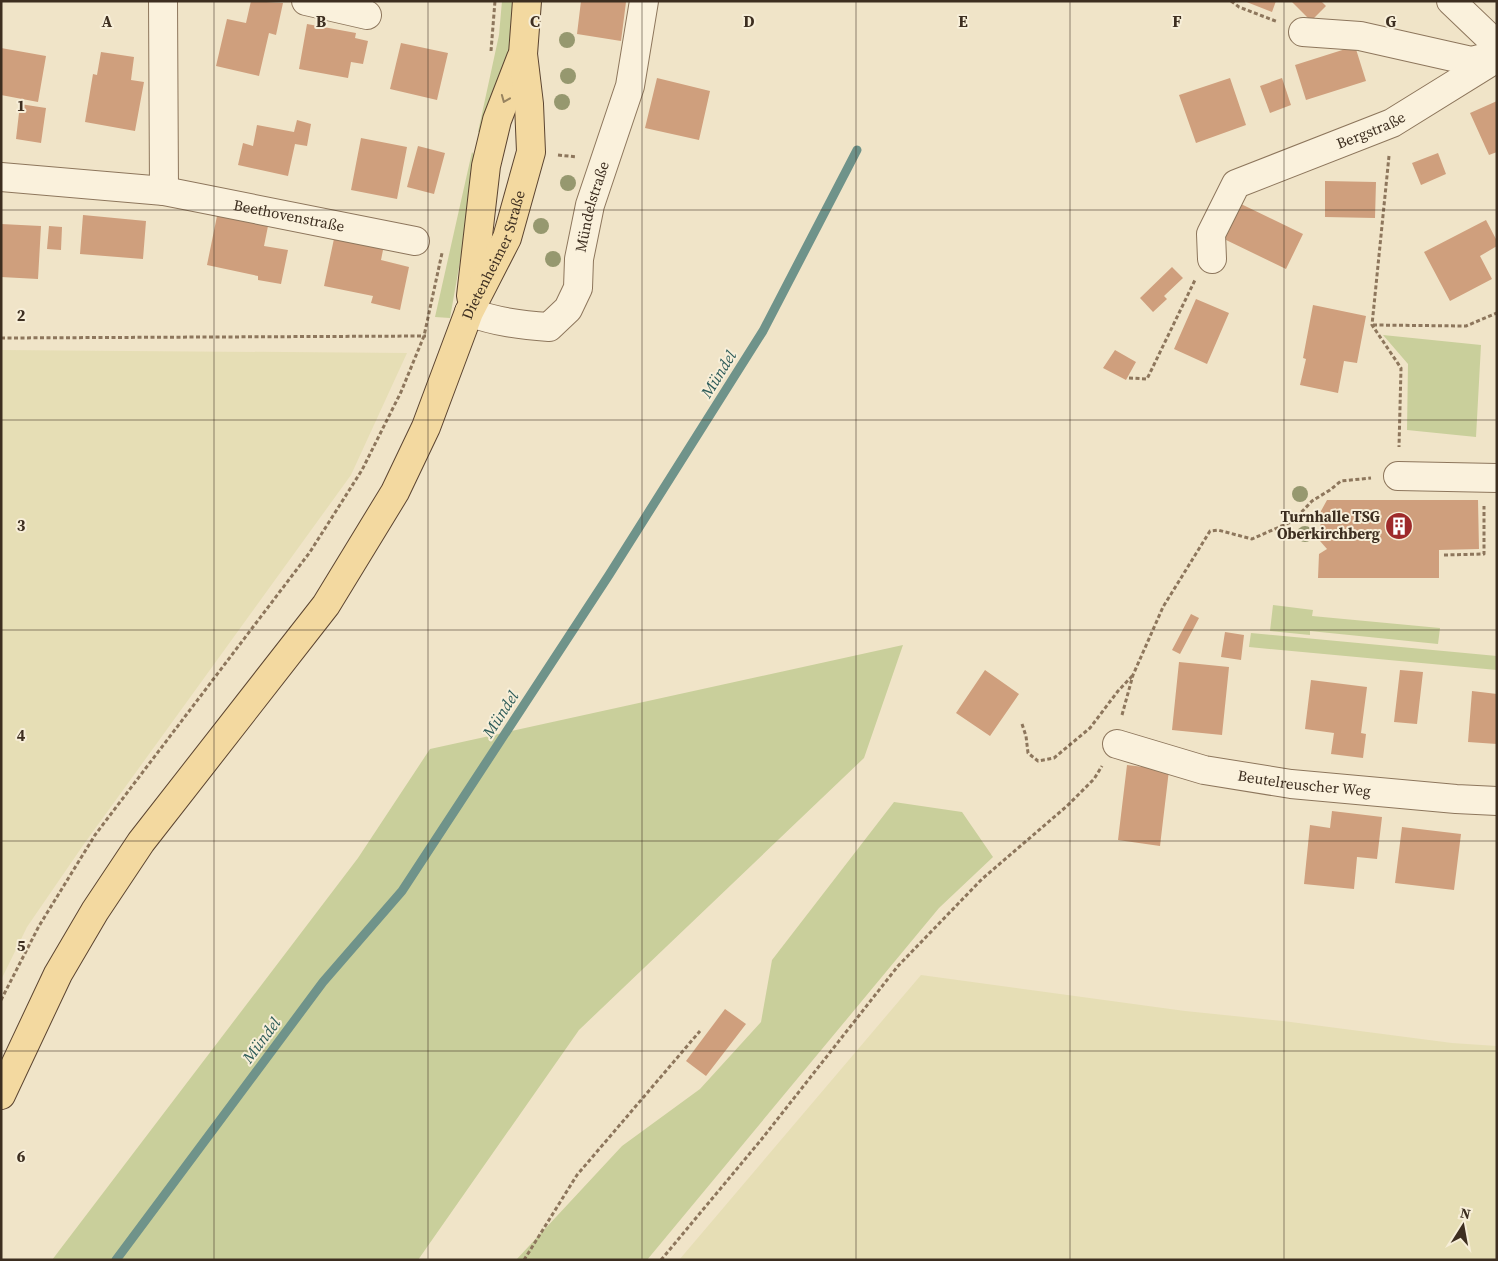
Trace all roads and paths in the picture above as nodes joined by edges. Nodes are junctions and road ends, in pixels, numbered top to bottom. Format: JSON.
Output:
{"nodes":[{"id":1,"x":163,"y":1,"type":"edge"},
{"id":2,"x":306,"y":1,"type":"edge"},
{"id":3,"x":527,"y":1,"type":"edge"},
{"id":4,"x":644,"y":1,"type":"edge"},
{"id":5,"x":1230,"y":1,"type":"edge"},
{"id":6,"x":1452,"y":1,"type":"edge"},
{"id":7,"x":367,"y":14,"type":"dead end"},
{"id":8,"x":1303,"y":32,"type":"joint"},
{"id":9,"x":1497,"y":45,"type":"edge"},
{"id":10,"x":523,"y":54,"type":"junction"},
{"id":11,"x":1497,"y":57,"type":"edge"},
{"id":12,"x":1392,"y":123,"type":"junction"},
{"id":13,"x":531,"y":152,"type":"junction"},
{"id":14,"x":605,"y":160,"type":"junction"},
{"id":15,"x":1,"y":177,"type":"edge"},
{"id":16,"x":164,"y":191,"type":"junction"},
{"id":17,"x":415,"y":241,"type":"dead end"},
{"id":18,"x":1212,"y":259,"type":"joint"},
{"id":19,"x":469,"y":312,"type":"junction"},
{"id":20,"x":1497,"y":313,"type":"edge"},
{"id":21,"x":1372,"y":325,"type":"junction"},
{"id":22,"x":424,"y":336,"type":"junction"},
{"id":23,"x":1,"y":338,"type":"edge"},
{"id":24,"x":458,"y":342,"type":"junction"},
{"id":25,"x":1129,"y":378,"type":"dead end"},
{"id":26,"x":1398,"y":476,"type":"junction"},
{"id":27,"x":1490,"y":478,"type":"edge"},
{"id":28,"x":1444,"y":555,"type":"dead end"},
{"id":29,"x":1133,"y":674,"type":"junction"},
{"id":30,"x":1022,"y":724,"type":"dead end"},
{"id":31,"x":1117,"y":744,"type":"junction"},
{"id":32,"x":1497,"y":801,"type":"edge"},
{"id":33,"x":1,"y":1000,"type":"edge"},
{"id":34,"x":700,"y":1031,"type":"dead end"},
{"id":35,"x":1,"y":1095,"type":"edge"},
{"id":36,"x":524,"y":1260,"type":"edge"},
{"id":37,"x":661,"y":1260,"type":"edge"}],
"edges":[{"from":1,"to":16,"type":"street"},
{"from":2,"to":7,"type":"street"},
{"from":3,"to":10,"type":"main road","name":"Dietenheimer Straße"},
{"from":4,"to":14,"type":"street","name":"Mündelstraße"},
{"from":5,"to":8,"type":"path"},
{"from":6,"to":9,"type":"street"},
{"from":8,"to":11,"type":"street","name":"Bergstraße"},
{"from":10,"to":13,"type":"main road","name":"Dietenheimer Straße"},
{"from":10,"to":19,"type":"main road","name":"Dietenheimer Straße","one_way":true},
{"from":11,"to":12,"type":"street","name":"Bergstraße"},
{"from":12,"to":18,"type":"street","name":"Bergstraße"},
{"from":12,"to":21,"type":"path"},
{"from":13,"to":14,"type":"path"},
{"from":13,"to":19,"type":"main road","name":"Dietenheimer Straße"},
{"from":14,"to":19,"type":"street","name":"Mündelstraße"},
{"from":15,"to":16,"type":"street","name":"Beethovenstraße"},
{"from":16,"to":17,"type":"street","name":"Beethovenstraße"},
{"from":18,"to":25,"type":"path"},
{"from":19,"to":24,"type":"main road"},
{"from":20,"to":21,"type":"path"},
{"from":21,"to":26,"type":"path"},
{"from":22,"to":23,"type":"path"},
{"from":22,"to":24,"type":"path"},
{"from":22,"to":33,"type":"path"},
{"from":24,"to":35,"type":"main road"},
{"from":26,"to":27,"type":"street"},
{"from":26,"to":29,"type":"path"},
{"from":27,"to":28,"type":"path"},
{"from":29,"to":30,"type":"path"},
{"from":29,"to":31,"type":"path"},
{"from":31,"to":32,"type":"street","name":"Beutelreuscher Weg"},
{"from":31,"to":37,"type":"path"},
{"from":34,"to":36,"type":"path"}]}
